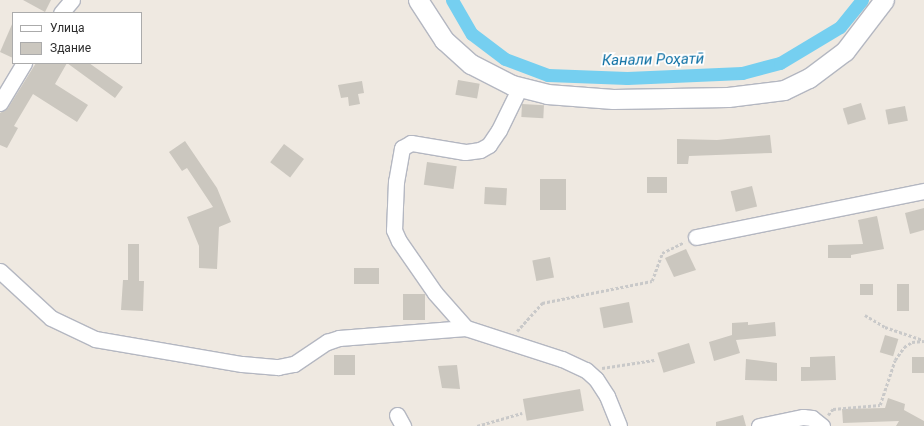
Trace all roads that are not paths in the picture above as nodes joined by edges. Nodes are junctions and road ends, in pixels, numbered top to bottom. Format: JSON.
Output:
{"nodes":[{"id":1,"x":72,"y":0,"type":"edge"},
{"id":2,"x":418,"y":0,"type":"edge"},
{"id":3,"x":884,"y":0,"type":"edge"},
{"id":4,"x":62,"y":12,"type":"edge"},
{"id":5,"x":23,"y":64,"type":"edge"},
{"id":6,"x":520,"y":87,"type":"junction"},
{"id":7,"x":0,"y":103,"type":"edge"},
{"id":8,"x":924,"y":191,"type":"edge"},
{"id":9,"x":696,"y":237,"type":"road end"},
{"id":10,"x":0,"y":271,"type":"edge"},
{"id":11,"x":466,"y":328,"type":"junction"},
{"id":12,"x":821,"y":425,"type":"edge"},
{"id":13,"x":620,"y":426,"type":"edge"},
{"id":14,"x":760,"y":426,"type":"edge"}],
"edges":[{"from":1,"to":4,"type":"street"},
{"from":2,"to":6,"type":"street"},
{"from":3,"to":6,"type":"street"},
{"from":5,"to":7,"type":"street"},
{"from":6,"to":11,"type":"street"},
{"from":8,"to":9,"type":"street"},
{"from":10,"to":11,"type":"street"},
{"from":11,"to":13,"type":"street"},
{"from":12,"to":14,"type":"street"}]}
